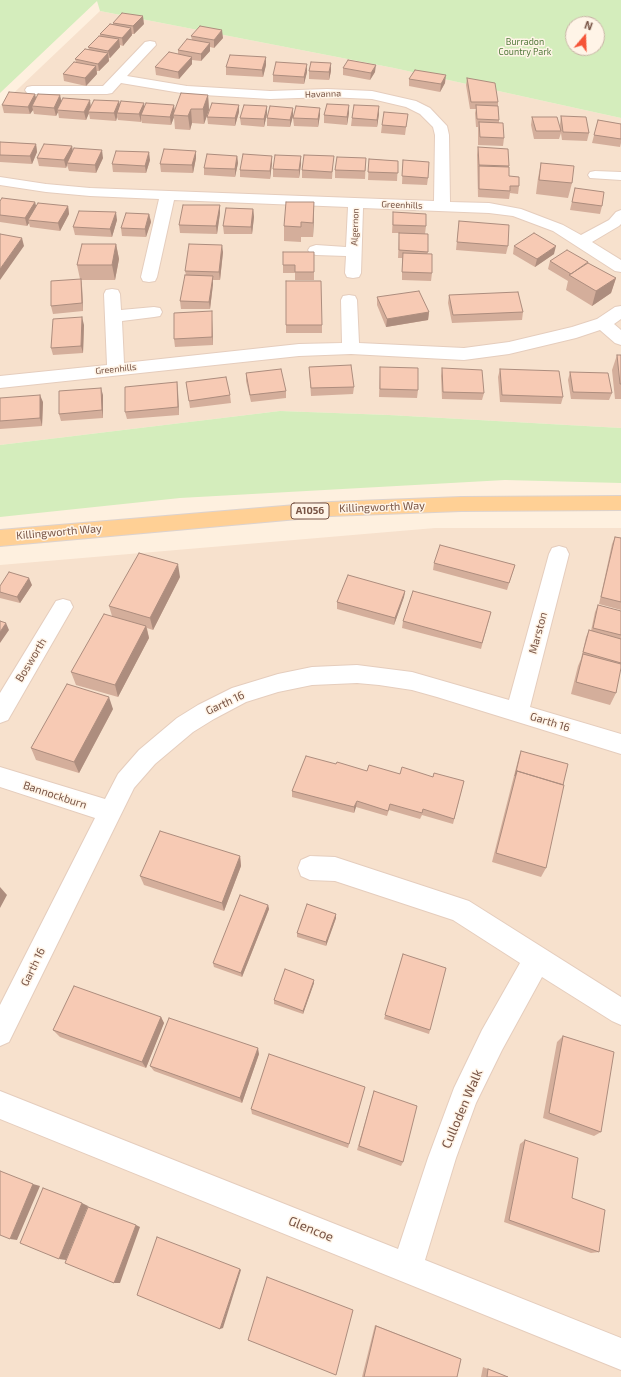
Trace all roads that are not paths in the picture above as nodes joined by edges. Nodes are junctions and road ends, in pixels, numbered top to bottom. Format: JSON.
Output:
{"nodes":[{"id":1,"x":150,"y":45,"type":"dead end"},
{"id":2,"x":118,"y":79,"type":"junction"},
{"id":3,"x":32,"y":90,"type":"dead end"},
{"id":4,"x":595,"y":175,"type":"dead end"},
{"id":5,"x":621,"y":176,"type":"edge"},
{"id":6,"x":1,"y":183,"type":"edge"},
{"id":7,"x":168,"y":195,"type":"junction"},
{"id":8,"x":356,"y":203,"type":"junction"},
{"id":9,"x":442,"y":206,"type":"junction"},
{"id":10,"x":621,"y":215,"type":"edge"},
{"id":11,"x":581,"y":242,"type":"junction"},
{"id":12,"x":316,"y":250,"type":"dead end"},
{"id":13,"x":354,"y":252,"type":"junction"},
{"id":14,"x":621,"y":267,"type":"edge"},
{"id":15,"x":353,"y":273,"type":"dead end"},
{"id":16,"x":149,"y":277,"type":"dead end"},
{"id":17,"x":112,"y":294,"type":"dead end"},
{"id":18,"x":349,"y":300,"type":"dead end"},
{"id":19,"x":621,"y":311,"type":"edge"},
{"id":20,"x":154,"y":312,"type":"dead end"},
{"id":21,"x":114,"y":316,"type":"junction"},
{"id":22,"x":604,"y":323,"type":"junction"},
{"id":23,"x":621,"y":339,"type":"edge"},
{"id":24,"x":351,"y":348,"type":"junction"},
{"id":25,"x":116,"y":369,"type":"junction"},
{"id":26,"x":0,"y":382,"type":"edge"},
{"id":27,"x":621,"y":503,"type":"edge"},
{"id":28,"x":0,"y":538,"type":"edge"},
{"id":29,"x":559,"y":554,"type":"dead end"},
{"id":30,"x":63,"y":607,"type":"dead end"},
{"id":31,"x":517,"y":712,"type":"junction"},
{"id":32,"x":0,"y":713,"type":"edge"},
{"id":33,"x":621,"y":744,"type":"edge"},
{"id":34,"x":0,"y":777,"type":"edge"},
{"id":35,"x":110,"y":812,"type":"junction"},
{"id":36,"x":310,"y":868,"type":"dead end"},
{"id":37,"x":537,"y":959,"type":"junction"},
{"id":38,"x":621,"y":1012,"type":"edge"},
{"id":39,"x":0,"y":1033,"type":"edge"},
{"id":40,"x":0,"y":1105,"type":"edge"},
{"id":41,"x":407,"y":1268,"type":"junction"},
{"id":42,"x":621,"y":1354,"type":"edge"}],
"edges":[{"from":1,"to":2,"type":"street"},
{"from":2,"to":3,"type":"street"},
{"from":2,"to":9,"type":"street","name":"Havanna"},
{"from":4,"to":5,"type":"street"},
{"from":6,"to":7,"type":"street","name":"Greenhills"},
{"from":7,"to":8,"type":"street","name":"Greenhills"},
{"from":7,"to":16,"type":"street"},
{"from":8,"to":9,"type":"street","name":"Greenhills"},
{"from":8,"to":13,"type":"street","name":"Algernon"},
{"from":9,"to":11,"type":"street","name":"Greenhills"},
{"from":10,"to":11,"type":"street"},
{"from":11,"to":14,"type":"street","name":"Greenhills"},
{"from":12,"to":13,"type":"street","name":"Algernon"},
{"from":13,"to":15,"type":"street","name":"Algernon"},
{"from":17,"to":21,"type":"street"},
{"from":18,"to":24,"type":"street"},
{"from":19,"to":22,"type":"street","name":"Greenhills"},
{"from":20,"to":21,"type":"street"},
{"from":21,"to":25,"type":"street"},
{"from":22,"to":23,"type":"street"},
{"from":22,"to":24,"type":"street","name":"Greenhills"},
{"from":24,"to":25,"type":"street","name":"Greenhills"},
{"from":25,"to":26,"type":"street","name":"Greenhills"},
{"from":27,"to":28,"type":"main road","name":"Killingworth Way","number":"A1056"},
{"from":29,"to":31,"type":"street","name":"Marston"},
{"from":30,"to":32,"type":"street","name":"Bosworth"},
{"from":31,"to":33,"type":"street","name":"Garth 16"},
{"from":31,"to":35,"type":"street","name":"Garth 16"},
{"from":34,"to":35,"type":"street","name":"Bannockburn"},
{"from":35,"to":39,"type":"street","name":"Garth 16"},
{"from":36,"to":37,"type":"street"},
{"from":37,"to":38,"type":"street"},
{"from":37,"to":41,"type":"street","name":"Culloden Walk"},
{"from":40,"to":41,"type":"street","name":"Glencoe"},
{"from":41,"to":42,"type":"street","name":"Glencoe"}]}
